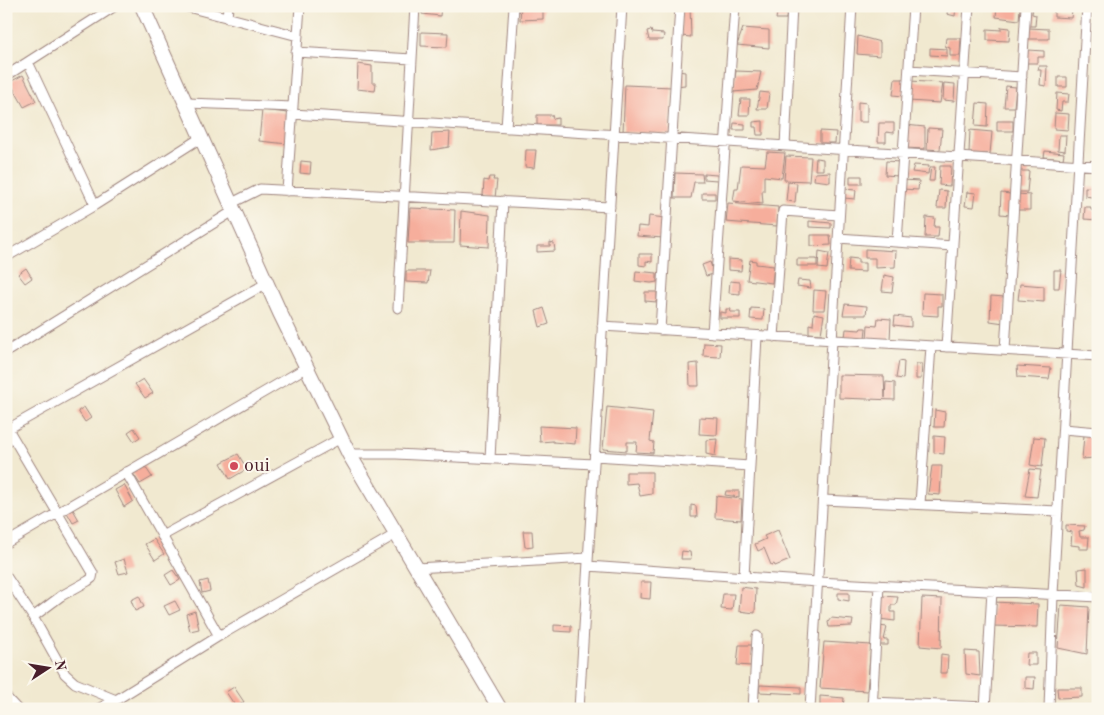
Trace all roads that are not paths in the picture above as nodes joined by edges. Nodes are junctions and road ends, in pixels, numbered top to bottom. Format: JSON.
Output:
{"nodes":[{"id":1,"x":115,"y":6,"type":"edge"},
{"id":2,"x":142,"y":6,"type":"edge"},
{"id":3,"x":184,"y":6,"type":"edge"},
{"id":4,"x":228,"y":6,"type":"edge"},
{"id":5,"x":300,"y":6,"type":"edge"},
{"id":6,"x":415,"y":6,"type":"edge"},
{"id":7,"x":514,"y":6,"type":"edge"},
{"id":8,"x":622,"y":6,"type":"edge"},
{"id":9,"x":680,"y":6,"type":"edge"},
{"id":10,"x":735,"y":6,"type":"edge"},
{"id":11,"x":792,"y":6,"type":"edge"},
{"id":12,"x":852,"y":6,"type":"edge"},
{"id":13,"x":913,"y":6,"type":"edge"},
{"id":14,"x":969,"y":6,"type":"edge"},
{"id":15,"x":1026,"y":6,"type":"edge"},
{"id":16,"x":1087,"y":6,"type":"edge"},
{"id":17,"x":227,"y":18,"type":"junction"},
{"id":18,"x":298,"y":36,"type":"junction"},
{"id":19,"x":296,"y":52,"type":"junction"},
{"id":20,"x":412,"y":59,"type":"junction"},
{"id":21,"x":28,"y":62,"type":"junction"},
{"id":22,"x":909,"y":70,"type":"junction"},
{"id":23,"x":964,"y":73,"type":"junction"},
{"id":24,"x":6,"y":76,"type":"edge"},
{"id":25,"x":1022,"y":77,"type":"junction"},
{"id":26,"x":187,"y":103,"type":"junction"},
{"id":27,"x":293,"y":111,"type":"junction"},
{"id":28,"x":408,"y":122,"type":"junction"},
{"id":29,"x":506,"y":128,"type":"junction"},
{"id":30,"x":614,"y":135,"type":"junction"},
{"id":31,"x":202,"y":137,"type":"junction"},
{"id":32,"x":672,"y":139,"type":"junction"},
{"id":33,"x":726,"y":142,"type":"junction"},
{"id":34,"x":785,"y":146,"type":"junction"},
{"id":35,"x":843,"y":150,"type":"junction"},
{"id":36,"x":903,"y":153,"type":"junction"},
{"id":37,"x":959,"y":157,"type":"junction"},
{"id":38,"x":1017,"y":161,"type":"junction"},
{"id":39,"x":1078,"y":165,"type":"junction"},
{"id":40,"x":1098,"y":166,"type":"edge"},
{"id":41,"x":287,"y":191,"type":"junction"},
{"id":42,"x":404,"y":196,"type":"junction"},
{"id":43,"x":503,"y":201,"type":"junction"},
{"id":44,"x":95,"y":205,"type":"junction"},
{"id":45,"x":234,"y":206,"type":"junction"},
{"id":46,"x":610,"y":207,"type":"junction"},
{"id":47,"x":839,"y":215,"type":"junction"},
{"id":48,"x":838,"y":238,"type":"junction"},
{"id":49,"x":898,"y":242,"type":"junction"},
{"id":50,"x":953,"y":246,"type":"junction"},
{"id":51,"x":6,"y":257,"type":"edge"},
{"id":52,"x":267,"y":283,"type":"junction"},
{"id":53,"x":398,"y":308,"type":"dead end"},
{"id":54,"x":602,"y":326,"type":"junction"},
{"id":55,"x":660,"y":330,"type":"junction"},
{"id":56,"x":712,"y":333,"type":"junction"},
{"id":57,"x":757,"y":336,"type":"junction"},
{"id":58,"x":774,"y":337,"type":"junction"},
{"id":59,"x":832,"y":340,"type":"junction"},
{"id":60,"x":931,"y":346,"type":"junction"},
{"id":61,"x":946,"y":347,"type":"junction"},
{"id":62,"x":1005,"y":350,"type":"junction"},
{"id":63,"x":6,"y":352,"type":"edge"},
{"id":64,"x":1067,"y":354,"type":"junction"},
{"id":65,"x":1098,"y":356,"type":"edge"},
{"id":66,"x":307,"y":368,"type":"junction"},
{"id":67,"x":7,"y":429,"type":"edge"},
{"id":68,"x":1063,"y":429,"type":"junction"},
{"id":69,"x":1098,"y":432,"type":"edge"},
{"id":70,"x":341,"y":438,"type":"junction"},
{"id":71,"x":349,"y":454,"type":"junction"},
{"id":72,"x":490,"y":459,"type":"junction"},
{"id":73,"x":594,"y":460,"type":"junction"},
{"id":74,"x":750,"y":466,"type":"junction"},
{"id":75,"x":126,"y":472,"type":"junction"},
{"id":76,"x":823,"y":500,"type":"junction"},
{"id":77,"x":920,"y":504,"type":"junction"},
{"id":78,"x":1058,"y":511,"type":"junction"},
{"id":79,"x":57,"y":512,"type":"junction"},
{"id":80,"x":396,"y":534,"type":"junction"},
{"id":81,"x":162,"y":536,"type":"junction"},
{"id":82,"x":6,"y":543,"type":"edge"},
{"id":83,"x":588,"y":562,"type":"junction"},
{"id":84,"x":416,"y":568,"type":"junction"},
{"id":85,"x":6,"y":576,"type":"edge"},
{"id":86,"x":744,"y":577,"type":"junction"},
{"id":87,"x":818,"y":582,"type":"junction"},
{"id":88,"x":878,"y":585,"type":"junction"},
{"id":89,"x":992,"y":591,"type":"junction"},
{"id":90,"x":1053,"y":594,"type":"junction"},
{"id":91,"x":1098,"y":597,"type":"edge"},
{"id":92,"x":33,"y":617,"type":"junction"},
{"id":93,"x":219,"y":636,"type":"junction"},
{"id":94,"x":757,"y":636,"type":"dead end"},
{"id":95,"x":6,"y":697,"type":"edge"},
{"id":96,"x":116,"y":700,"type":"junction"},
{"id":97,"x":872,"y":706,"type":"edge"},
{"id":98,"x":985,"y":708,"type":"edge"},
{"id":99,"x":17,"y":709,"type":"edge"},
{"id":100,"x":98,"y":709,"type":"edge"},
{"id":101,"x":500,"y":709,"type":"edge"},
{"id":102,"x":579,"y":709,"type":"edge"},
{"id":103,"x":753,"y":709,"type":"edge"},
{"id":104,"x":810,"y":709,"type":"edge"},
{"id":105,"x":1049,"y":709,"type":"edge"}],
"edges":[{"from":1,"to":21,"type":"street"},
{"from":2,"to":26,"type":"main road"},
{"from":3,"to":17,"type":"street"},
{"from":4,"to":17,"type":"street"},
{"from":5,"to":18,"type":"street"},
{"from":6,"to":20,"type":"street"},
{"from":7,"to":29,"type":"street"},
{"from":8,"to":30,"type":"street"},
{"from":9,"to":32,"type":"street"},
{"from":10,"to":33,"type":"street"},
{"from":11,"to":34,"type":"street"},
{"from":12,"to":35,"type":"street"},
{"from":13,"to":22,"type":"street"},
{"from":14,"to":23,"type":"street"},
{"from":15,"to":25,"type":"street"},
{"from":16,"to":39,"type":"street"},
{"from":17,"to":18,"type":"street"},
{"from":18,"to":19,"type":"street"},
{"from":19,"to":20,"type":"street"},
{"from":19,"to":27,"type":"street"},
{"from":20,"to":28,"type":"street"},
{"from":21,"to":24,"type":"street"},
{"from":21,"to":44,"type":"street"},
{"from":22,"to":23,"type":"street"},
{"from":22,"to":36,"type":"street"},
{"from":23,"to":25,"type":"street"},
{"from":23,"to":37,"type":"street"},
{"from":25,"to":38,"type":"street"},
{"from":26,"to":27,"type":"street"},
{"from":26,"to":31,"type":"main road"},
{"from":27,"to":28,"type":"street"},
{"from":27,"to":41,"type":"street"},
{"from":28,"to":29,"type":"street"},
{"from":28,"to":42,"type":"street"},
{"from":29,"to":30,"type":"street"},
{"from":30,"to":32,"type":"street"},
{"from":30,"to":46,"type":"street"},
{"from":31,"to":44,"type":"street"},
{"from":31,"to":45,"type":"main road"},
{"from":32,"to":33,"type":"street"},
{"from":32,"to":55,"type":"street"},
{"from":33,"to":34,"type":"street"},
{"from":33,"to":56,"type":"street"},
{"from":34,"to":35,"type":"street"},
{"from":35,"to":36,"type":"street"},
{"from":35,"to":47,"type":"street"},
{"from":36,"to":37,"type":"street"},
{"from":36,"to":49,"type":"street"},
{"from":37,"to":38,"type":"street"},
{"from":37,"to":50,"type":"street"},
{"from":38,"to":39,"type":"street"},
{"from":38,"to":62,"type":"street"},
{"from":39,"to":40,"type":"street"},
{"from":39,"to":64,"type":"street"},
{"from":41,"to":42,"type":"street"},
{"from":41,"to":45,"type":"street"},
{"from":42,"to":43,"type":"street"},
{"from":42,"to":53,"type":"street"},
{"from":43,"to":46,"type":"street"},
{"from":43,"to":72,"type":"street"},
{"from":44,"to":51,"type":"street"},
{"from":45,"to":52,"type":"main road"},
{"from":45,"to":63,"type":"street"},
{"from":46,"to":54,"type":"street"},
{"from":47,"to":48,"type":"street"},
{"from":47,"to":58,"type":"street"},
{"from":48,"to":49,"type":"street"},
{"from":48,"to":59,"type":"street"},
{"from":49,"to":50,"type":"street"},
{"from":50,"to":61,"type":"street"},
{"from":52,"to":66,"type":"main road"},
{"from":52,"to":67,"type":"street"},
{"from":54,"to":55,"type":"street"},
{"from":54,"to":73,"type":"street"},
{"from":55,"to":56,"type":"street"},
{"from":56,"to":57,"type":"street"},
{"from":57,"to":58,"type":"street"},
{"from":57,"to":74,"type":"street"},
{"from":58,"to":59,"type":"street"},
{"from":59,"to":60,"type":"street"},
{"from":59,"to":76,"type":"street"},
{"from":60,"to":61,"type":"street"},
{"from":60,"to":77,"type":"street"},
{"from":61,"to":62,"type":"street"},
{"from":62,"to":64,"type":"street"},
{"from":64,"to":65,"type":"street"},
{"from":64,"to":68,"type":"street"},
{"from":66,"to":70,"type":"main road"},
{"from":66,"to":75,"type":"street"},
{"from":67,"to":79,"type":"street"},
{"from":68,"to":69,"type":"street"},
{"from":68,"to":78,"type":"street"},
{"from":70,"to":71,"type":"main road"},
{"from":70,"to":81,"type":"street"},
{"from":71,"to":72,"type":"street"},
{"from":71,"to":80,"type":"main road"},
{"from":72,"to":73,"type":"street"},
{"from":73,"to":74,"type":"street"},
{"from":73,"to":83,"type":"street"},
{"from":74,"to":86,"type":"street"},
{"from":75,"to":79,"type":"street"},
{"from":75,"to":81,"type":"street"},
{"from":76,"to":77,"type":"street"},
{"from":76,"to":87,"type":"street"},
{"from":77,"to":78,"type":"street"},
{"from":78,"to":90,"type":"street"},
{"from":79,"to":82,"type":"street"},
{"from":79,"to":92,"type":"street"},
{"from":80,"to":84,"type":"main road"},
{"from":80,"to":93,"type":"street"},
{"from":81,"to":93,"type":"street"},
{"from":83,"to":84,"type":"street"},
{"from":83,"to":86,"type":"street"},
{"from":83,"to":102,"type":"street"},
{"from":84,"to":101,"type":"main road"},
{"from":85,"to":92,"type":"street"},
{"from":86,"to":87,"type":"street"},
{"from":87,"to":88,"type":"street"},
{"from":87,"to":104,"type":"street"},
{"from":88,"to":89,"type":"street"},
{"from":88,"to":97,"type":"street"},
{"from":89,"to":90,"type":"street"},
{"from":89,"to":98,"type":"street"},
{"from":90,"to":91,"type":"street"},
{"from":90,"to":105,"type":"street"},
{"from":92,"to":96,"type":"street"},
{"from":93,"to":96,"type":"street"},
{"from":94,"to":103,"type":"street"},
{"from":95,"to":99,"type":"street"},
{"from":96,"to":100,"type":"street"},
{"from":97,"to":98,"type":"street"}]}
